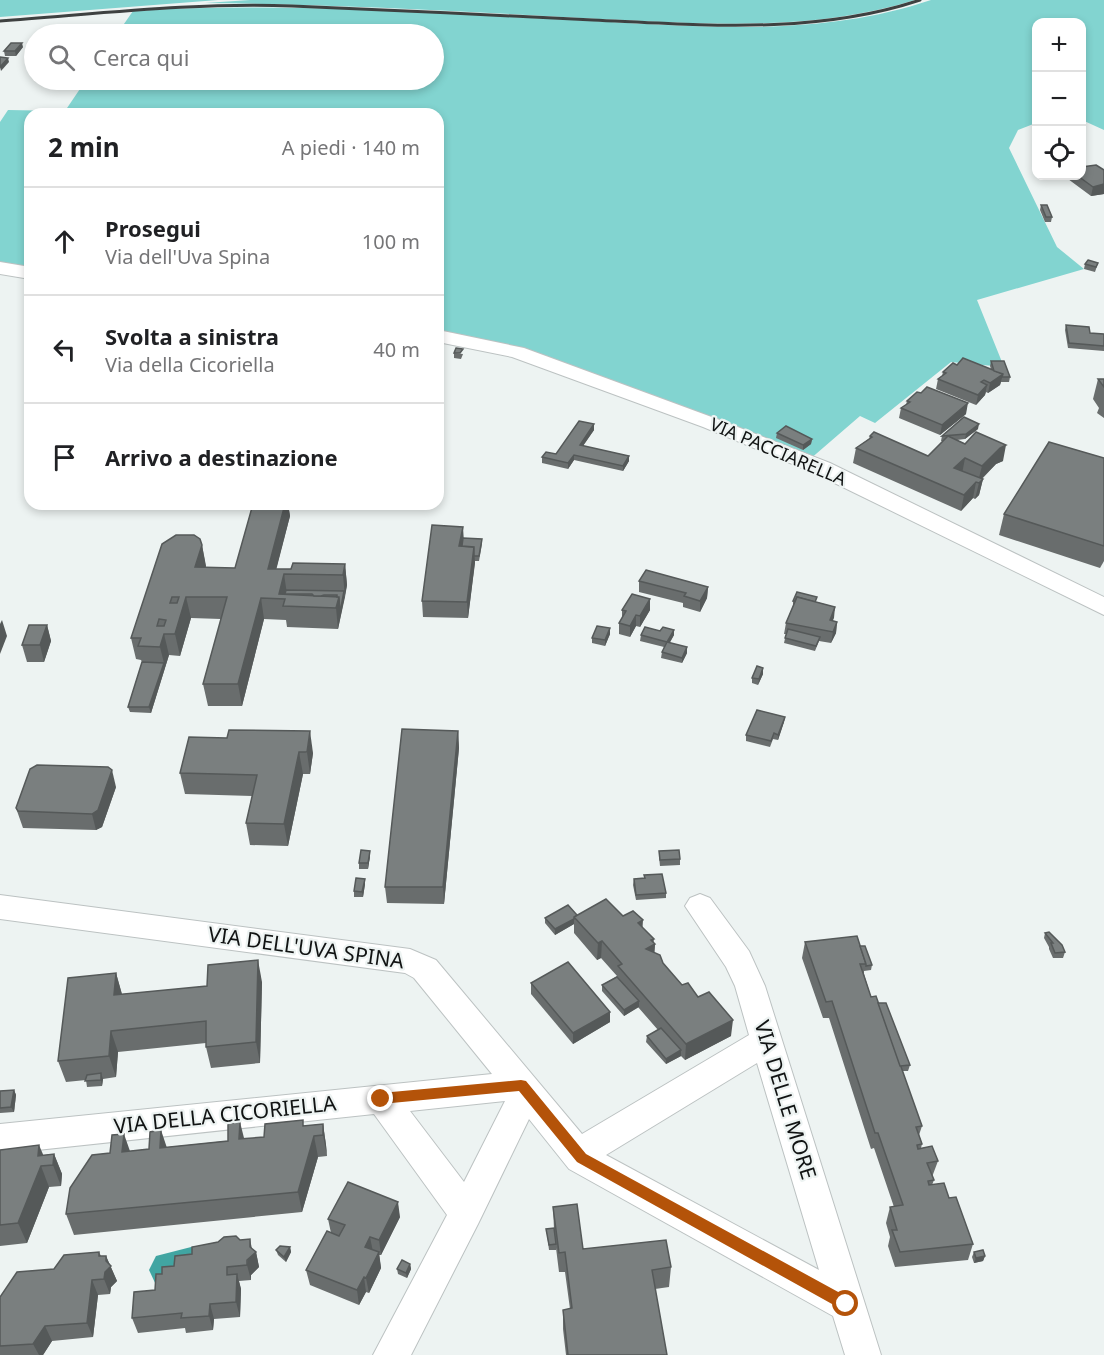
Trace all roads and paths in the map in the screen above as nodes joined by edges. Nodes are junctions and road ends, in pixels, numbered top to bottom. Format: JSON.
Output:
{"nodes":[{"id":1,"x":0,"y":268,"type":"edge"},
{"id":2,"x":24,"y":272,"type":"edge"},
{"id":3,"x":444,"y":337,"type":"edge"},
{"id":4,"x":1104,"y":607,"type":"edge"},
{"id":5,"x":700,"y":906,"type":"dead end"},
{"id":6,"x":0,"y":908,"type":"edge"},
{"id":7,"x":768,"y":1040,"type":"junction"},
{"id":8,"x":524,"y":1088,"type":"junction"},
{"id":9,"x":381,"y":1099,"type":"junction"},
{"id":10,"x":0,"y":1139,"type":"edge"},
{"id":11,"x":578,"y":1154,"type":"junction"},
{"id":12,"x":466,"y":1213,"type":"junction"},
{"id":13,"x":846,"y":1304,"type":"junction"},
{"id":14,"x":391,"y":1355,"type":"edge"},
{"id":15,"x":863,"y":1355,"type":"edge"}],
"edges":[{"from":1,"to":2,"type":"street"},
{"from":3,"to":4,"type":"street","name":"VIA PACCIARELLA"},
{"from":5,"to":7,"type":"street","name":"VIA DELLE MORE"},
{"from":6,"to":8,"type":"street","name":"VIA DELL'UVA SPINA"},
{"from":7,"to":11,"type":"street"},
{"from":7,"to":13,"type":"street","name":"VIA DELLE MORE"},
{"from":8,"to":9,"type":"street","name":"VIA DELLA CICORIELLA"},
{"from":8,"to":11,"type":"street","name":"VIA DELL'UVA SPINA"},
{"from":8,"to":12,"type":"street"},
{"from":9,"to":10,"type":"street","name":"VIA DELLA CICORIELLA"},
{"from":9,"to":12,"type":"street"},
{"from":11,"to":13,"type":"street","name":"VIA DELL'UVA SPINA"},
{"from":12,"to":14,"type":"street"},
{"from":13,"to":15,"type":"street","name":"VIA DELLE MORE"}]}
